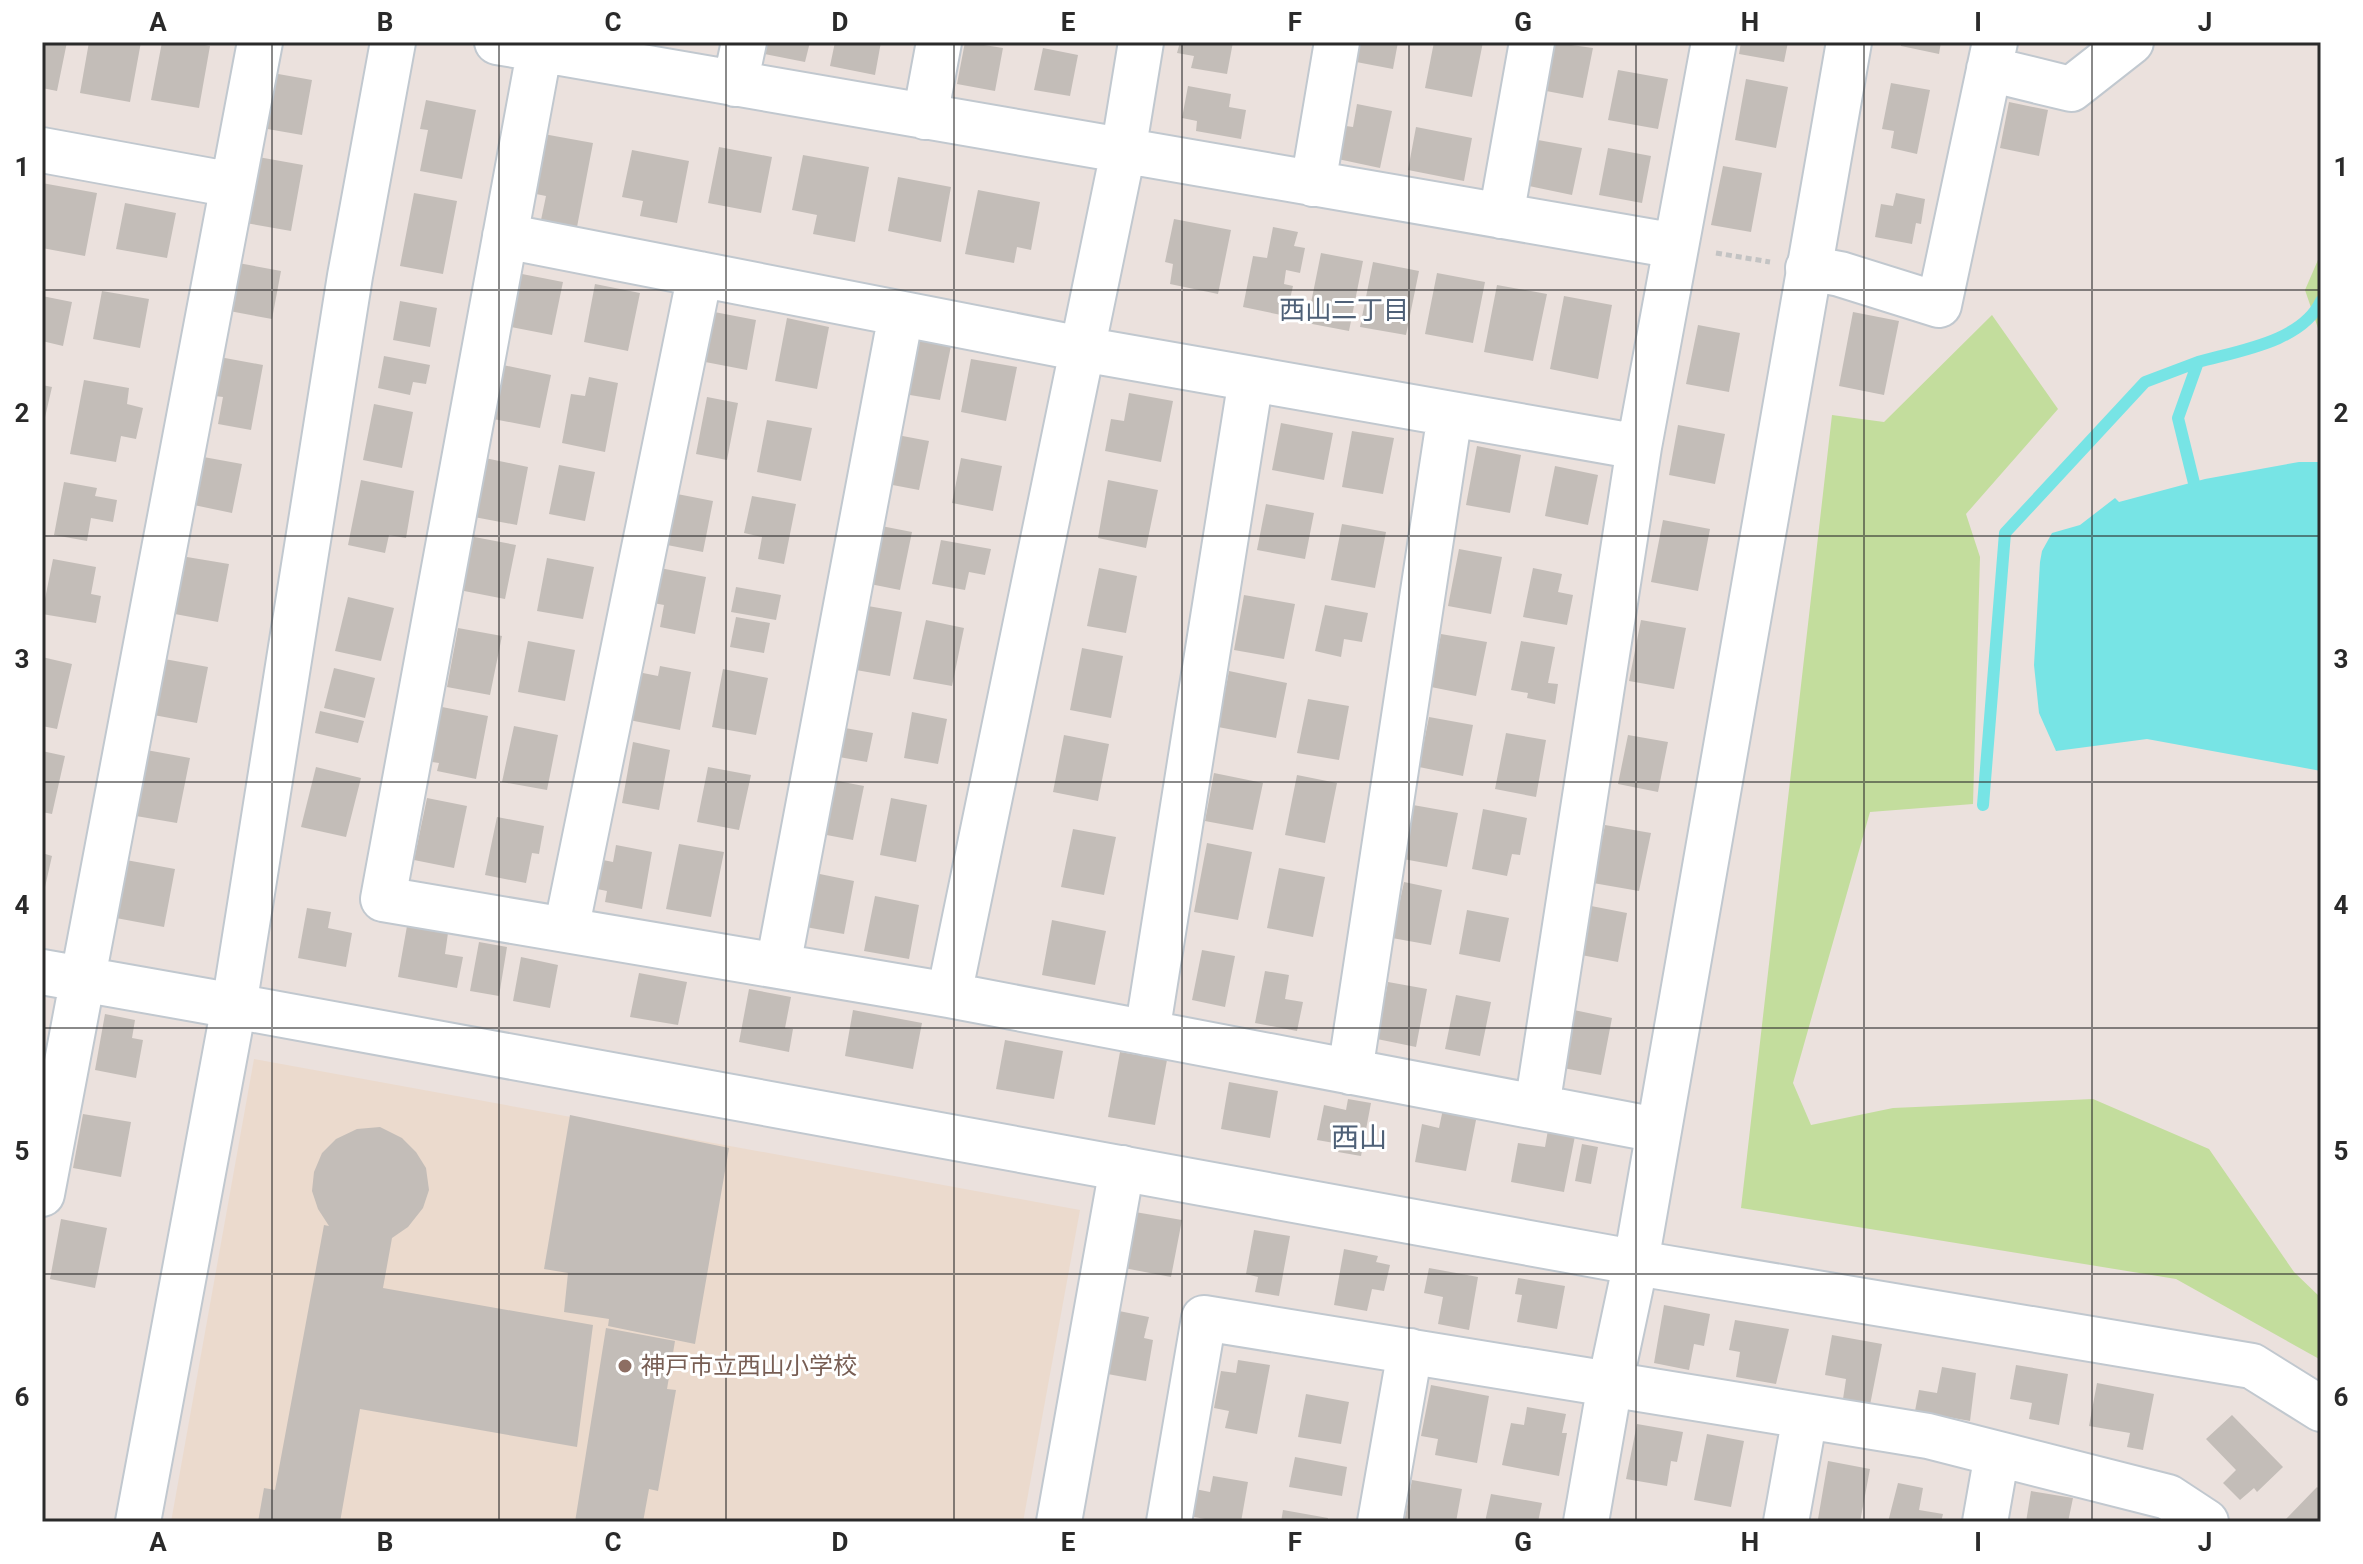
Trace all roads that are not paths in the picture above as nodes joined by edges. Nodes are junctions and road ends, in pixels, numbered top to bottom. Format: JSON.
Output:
{"nodes":[{"id":1,"x":260,"y":42,"type":"edge"},
{"id":2,"x":393,"y":42,"type":"edge"},
{"id":3,"x":497,"y":42,"type":"edge"},
{"id":4,"x":744,"y":42,"type":"edge"},
{"id":5,"x":939,"y":42,"type":"edge"},
{"id":6,"x":1141,"y":42,"type":"edge"},
{"id":7,"x":1337,"y":42,"type":"edge"},
{"id":8,"x":1532,"y":42,"type":"edge"},
{"id":9,"x":1714,"y":42,"type":"edge"},
{"id":10,"x":1849,"y":42,"type":"edge"},
{"id":11,"x":2131,"y":42,"type":"edge"},
{"id":12,"x":541,"y":46,"type":"edge"},
{"id":13,"x":1992,"y":55,"type":"edge"},
{"id":14,"x":735,"y":84,"type":"junction"},
{"id":15,"x":925,"y":117,"type":"junction"},
{"id":16,"x":42,"y":150,"type":"edge"},
{"id":17,"x":1123,"y":152,"type":"junction"},
{"id":18,"x":1313,"y":184,"type":"junction"},
{"id":19,"x":233,"y":185,"type":"junction"},
{"id":20,"x":1501,"y":216,"type":"junction"},
{"id":21,"x":505,"y":236,"type":"junction"},
{"id":22,"x":1676,"y":246,"type":"junction"},
{"id":23,"x":1808,"y":268,"type":"junction"},
{"id":24,"x":700,"y":274,"type":"junction"},
{"id":25,"x":901,"y":314,"type":"junction"},
{"id":26,"x":1082,"y":349,"type":"junction"},
{"id":27,"x":1251,"y":379,"type":"junction"},
{"id":28,"x":1450,"y":414,"type":"junction"},
{"id":29,"x":1639,"y":447,"type":"junction"},
{"id":30,"x":566,"y":930,"type":"junction"},
{"id":31,"x":778,"y":966,"type":"junction"},
{"id":32,"x":42,"y":972,"type":"edge"},
{"id":33,"x":84,"y":979,"type":"junction"},
{"id":34,"x":949,"y":995,"type":"junction"},
{"id":35,"x":234,"y":1006,"type":"junction"},
{"id":36,"x":1147,"y":1033,"type":"junction"},
{"id":37,"x":1350,"y":1072,"type":"junction"},
{"id":38,"x":1537,"y":1107,"type":"junction"},
{"id":39,"x":1657,"y":1130,"type":"junction"},
{"id":40,"x":1122,"y":1168,"type":"junction"},
{"id":41,"x":42,"y":1194,"type":"edge"},
{"id":42,"x":1636,"y":1262,"type":"junction"},
{"id":43,"x":1410,"y":1351,"type":"junction"},
{"id":44,"x":1610,"y":1384,"type":"junction"},
{"id":45,"x":2321,"y":1409,"type":"edge"},
{"id":46,"x":1805,"y":1416,"type":"junction"},
{"id":47,"x":1997,"y":1454,"type":"junction"},
{"id":48,"x":2188,"y":1516,"type":"edge"},
{"id":49,"x":138,"y":1522,"type":"edge"},
{"id":50,"x":1059,"y":1522,"type":"edge"},
{"id":51,"x":1169,"y":1522,"type":"edge"},
{"id":52,"x":1380,"y":1522,"type":"edge"},
{"id":53,"x":1586,"y":1522,"type":"edge"},
{"id":54,"x":1786,"y":1522,"type":"edge"},
{"id":55,"x":1985,"y":1522,"type":"edge"}],
"edges":[{"from":1,"to":19,"type":"street"},
{"from":2,"to":35,"type":"street"},
{"from":3,"to":12,"type":"street"},
{"from":4,"to":14,"type":"street"},
{"from":5,"to":15,"type":"street"},
{"from":6,"to":17,"type":"street"},
{"from":7,"to":18,"type":"street"},
{"from":8,"to":20,"type":"street"},
{"from":9,"to":22,"type":"street"},
{"from":10,"to":23,"type":"street"},
{"from":11,"to":13,"type":"street"},
{"from":12,"to":14,"type":"street"},
{"from":12,"to":21,"type":"street"},
{"from":13,"to":23,"type":"street"},
{"from":14,"to":15,"type":"street"},
{"from":15,"to":17,"type":"street"},
{"from":16,"to":19,"type":"street"},
{"from":17,"to":18,"type":"street"},
{"from":17,"to":26,"type":"street"},
{"from":18,"to":20,"type":"street"},
{"from":19,"to":33,"type":"street"},
{"from":20,"to":22,"type":"street"},
{"from":21,"to":24,"type":"street"},
{"from":21,"to":30,"type":"street"},
{"from":22,"to":29,"type":"street"},
{"from":23,"to":39,"type":"street"},
{"from":24,"to":25,"type":"street"},
{"from":24,"to":30,"type":"street"},
{"from":25,"to":26,"type":"street"},
{"from":25,"to":31,"type":"street"},
{"from":26,"to":27,"type":"street"},
{"from":26,"to":34,"type":"street"},
{"from":27,"to":28,"type":"street"},
{"from":27,"to":36,"type":"street"},
{"from":28,"to":29,"type":"street"},
{"from":28,"to":37,"type":"street"},
{"from":29,"to":38,"type":"street"},
{"from":30,"to":31,"type":"street"},
{"from":31,"to":34,"type":"street"},
{"from":32,"to":33,"type":"street"},
{"from":33,"to":35,"type":"street"},
{"from":33,"to":41,"type":"street"},
{"from":34,"to":36,"type":"street"},
{"from":35,"to":40,"type":"street"},
{"from":35,"to":49,"type":"street"},
{"from":36,"to":37,"type":"street"},
{"from":37,"to":38,"type":"street"},
{"from":38,"to":39,"type":"street"},
{"from":39,"to":42,"type":"street"},
{"from":40,"to":42,"type":"street"},
{"from":40,"to":50,"type":"street"},
{"from":42,"to":44,"type":"street"},
{"from":42,"to":45,"type":"street"},
{"from":43,"to":44,"type":"street"},
{"from":43,"to":51,"type":"street"},
{"from":43,"to":52,"type":"street"},
{"from":44,"to":46,"type":"street"},
{"from":44,"to":53,"type":"street"},
{"from":46,"to":47,"type":"street"},
{"from":46,"to":54,"type":"street"},
{"from":47,"to":48,"type":"street"},
{"from":47,"to":55,"type":"street"}]}
